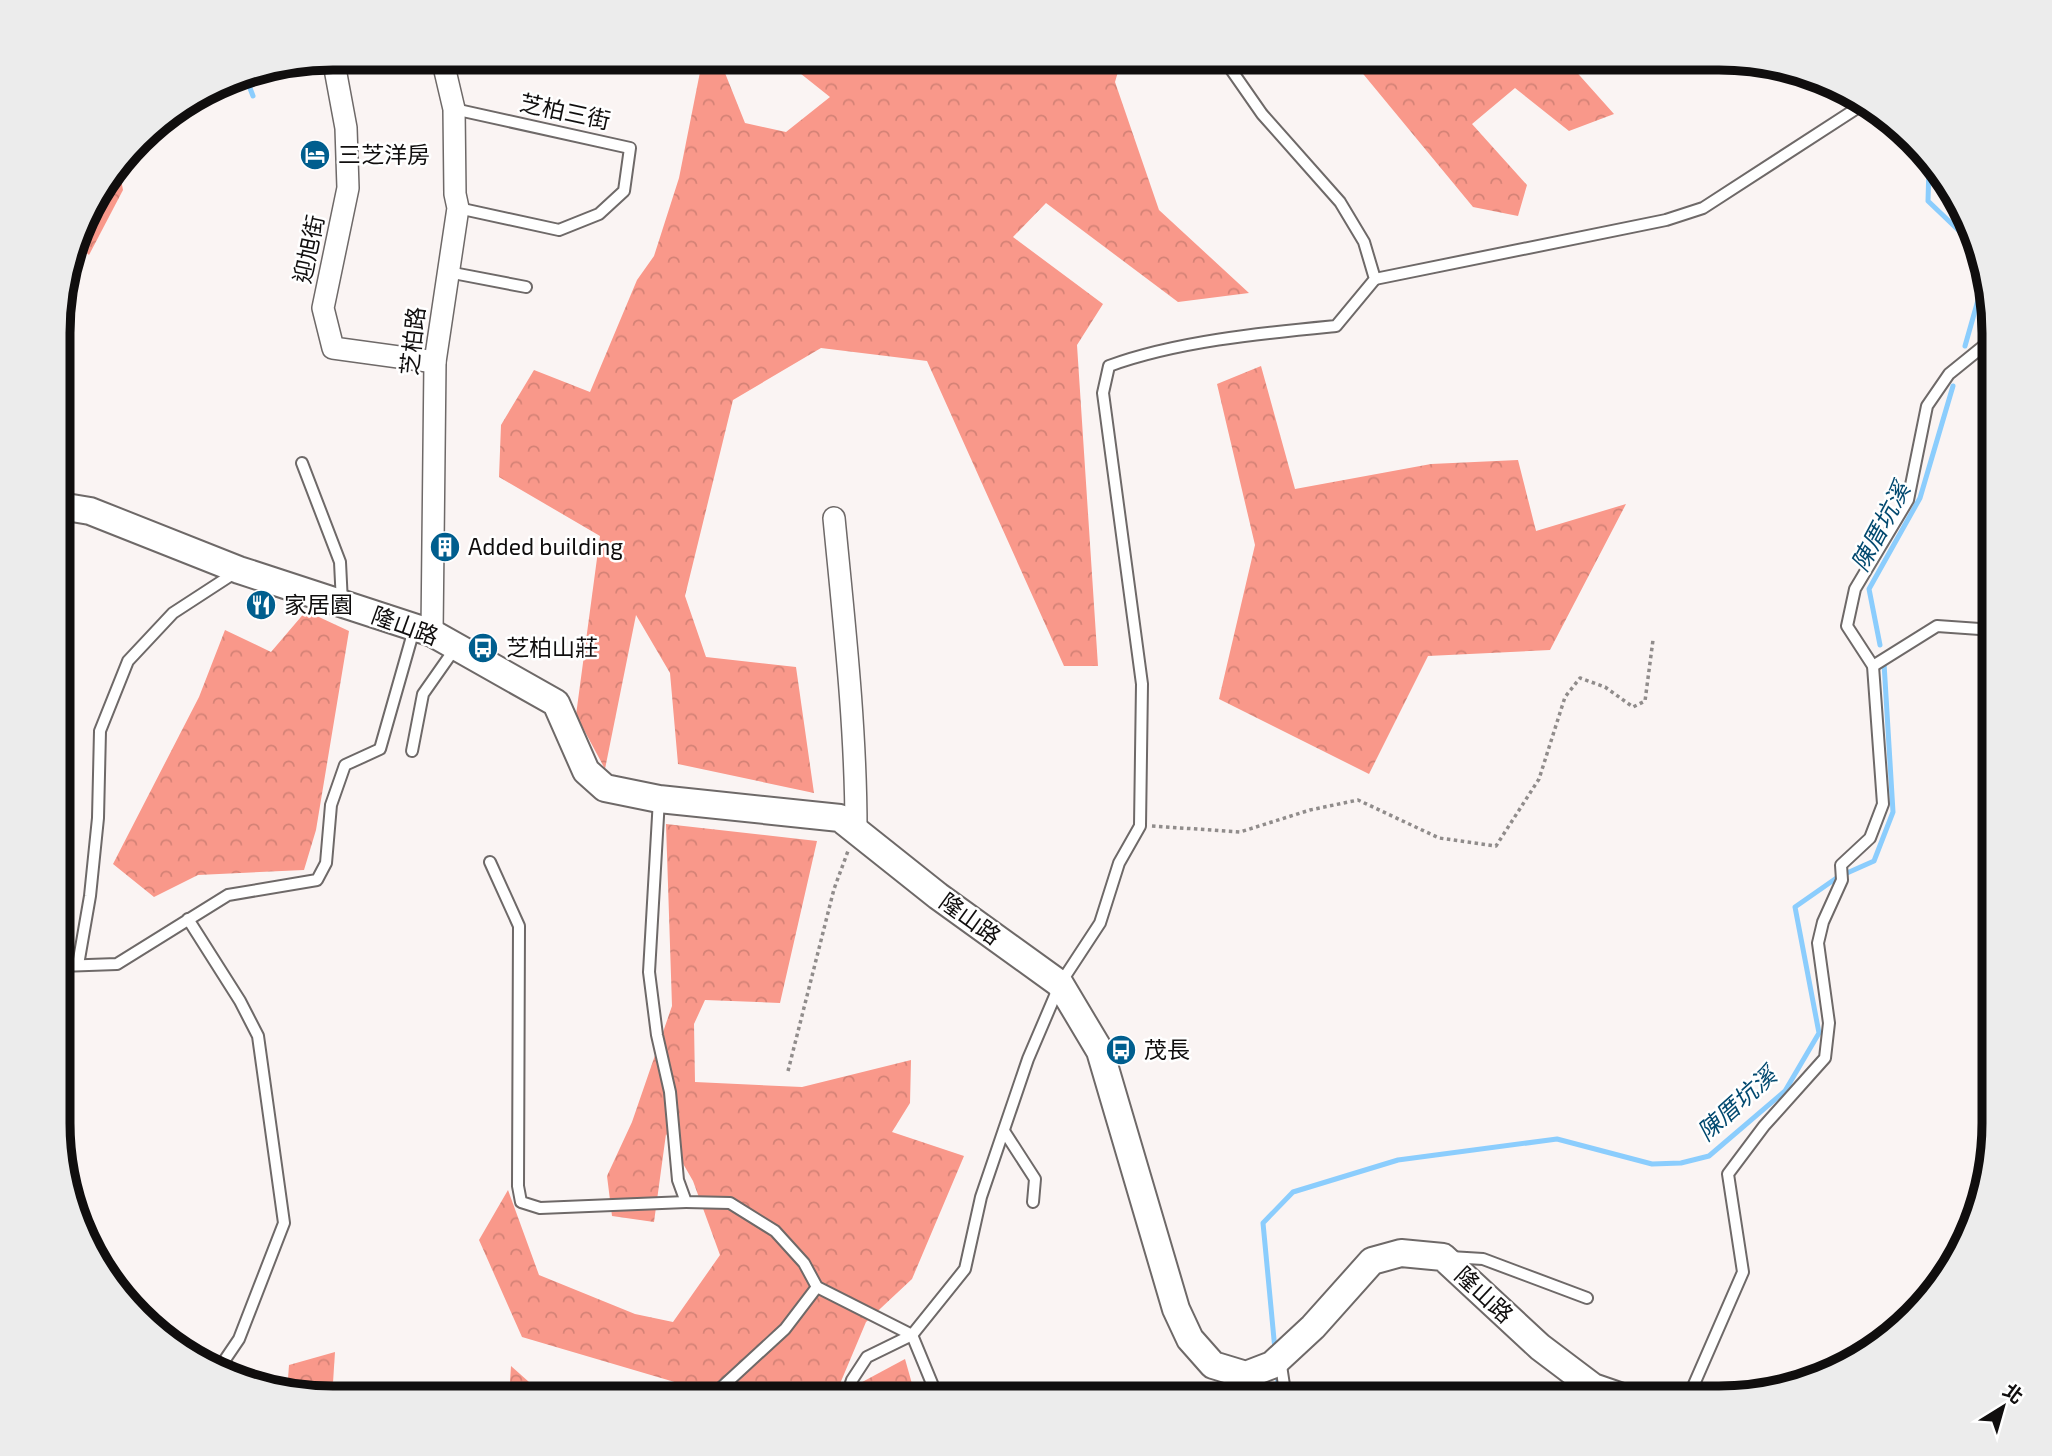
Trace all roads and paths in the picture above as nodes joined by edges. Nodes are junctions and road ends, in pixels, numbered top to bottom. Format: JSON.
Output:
{"nodes":[{"id":1,"x":335,"y":70,"type":"edge"},
{"id":2,"x":445,"y":70,"type":"edge"},
{"id":3,"x":1231,"y":70,"type":"edge"},
{"id":4,"x":454,"y":109,"type":"junction"},
{"id":5,"x":1856,"y":109,"type":"edge"},
{"id":6,"x":458,"y":208,"type":"junction"},
{"id":7,"x":448,"y":272,"type":"junction"},
{"id":8,"x":1375,"y":279,"type":"junction"},
{"id":9,"x":526,"y":287,"type":"dead end"},
{"id":10,"x":1982,"y":347,"type":"edge"},
{"id":11,"x":435,"y":362,"type":"junction"},
{"id":12,"x":302,"y":463,"type":"dead end"},
{"id":13,"x":70,"y":508,"type":"edge"},
{"id":14,"x":834,"y":518,"type":"dead end"},
{"id":15,"x":239,"y":570,"type":"junction"},
{"id":16,"x":342,"y":603,"type":"junction"},
{"id":17,"x":424,"y":629,"type":"junction"},
{"id":18,"x":1982,"y":629,"type":"edge"},
{"id":19,"x":1653,"y":640,"type":"dead end"},
{"id":20,"x":456,"y":646,"type":"junction"},
{"id":21,"x":1873,"y":666,"type":"junction"},
{"id":22,"x":412,"y":751,"type":"dead end"},
{"id":23,"x":659,"y":799,"type":"junction"},
{"id":24,"x":1140,"y":825,"type":"junction"},
{"id":25,"x":856,"y":830,"type":"junction"},
{"id":26,"x":490,"y":862,"type":"dead end"},
{"id":27,"x":188,"y":919,"type":"junction"},
{"id":28,"x":70,"y":965,"type":"edge"},
{"id":29,"x":78,"y":965,"type":"junction"},
{"id":30,"x":1060,"y":984,"type":"junction"},
{"id":31,"x":788,"y":1072,"type":"dead end"},
{"id":32,"x":1004,"y":1131,"type":"junction"},
{"id":33,"x":686,"y":1202,"type":"junction"},
{"id":34,"x":1033,"y":1202,"type":"dead end"},
{"id":35,"x":1443,"y":1257,"type":"junction"},
{"id":36,"x":817,"y":1287,"type":"junction"},
{"id":37,"x":1587,"y":1298,"type":"dead end"},
{"id":38,"x":912,"y":1335,"type":"junction"},
{"id":39,"x":1277,"y":1361,"type":"junction"},
{"id":40,"x":223,"y":1362,"type":"edge"},
{"id":41,"x":723,"y":1386,"type":"edge"},
{"id":42,"x":850,"y":1386,"type":"edge"},
{"id":43,"x":934,"y":1386,"type":"edge"},
{"id":44,"x":1283,"y":1386,"type":"edge"},
{"id":45,"x":1592,"y":1386,"type":"edge"},
{"id":46,"x":1693,"y":1386,"type":"edge"}],
"edges":[{"from":1,"to":11,"type":"street","name":"迎旭街"},
{"from":2,"to":4,"type":"street","name":"芝柏路"},
{"from":3,"to":8,"type":"lane"},
{"from":4,"to":6,"type":"street","name":"芝柏路"},
{"from":4,"to":6,"type":"lane","name":"芝柏三街"},
{"from":5,"to":8,"type":"lane"},
{"from":6,"to":7,"type":"street","name":"芝柏路"},
{"from":7,"to":9,"type":"lane"},
{"from":7,"to":11,"type":"street","name":"芝柏路"},
{"from":8,"to":24,"type":"lane"},
{"from":10,"to":21,"type":"lane"},
{"from":11,"to":17,"type":"street","name":"芝柏路"},
{"from":12,"to":16,"type":"lane"},
{"from":13,"to":15,"type":"street","name":"隆山路"},
{"from":14,"to":25,"type":"street"},
{"from":15,"to":16,"type":"street","name":"隆山路"},
{"from":15,"to":29,"type":"lane"},
{"from":16,"to":17,"type":"street","name":"隆山路"},
{"from":17,"to":20,"type":"street","name":"隆山路"},
{"from":17,"to":27,"type":"lane"},
{"from":18,"to":21,"type":"lane"},
{"from":19,"to":24,"type":"path"},
{"from":20,"to":22,"type":"lane"},
{"from":20,"to":23,"type":"street","name":"隆山路"},
{"from":21,"to":46,"type":"lane"},
{"from":23,"to":25,"type":"street","name":"隆山路"},
{"from":23,"to":33,"type":"lane"},
{"from":24,"to":30,"type":"lane"},
{"from":25,"to":30,"type":"street","name":"隆山路"},
{"from":25,"to":31,"type":"path"},
{"from":26,"to":33,"type":"lane"},
{"from":27,"to":29,"type":"lane"},
{"from":27,"to":40,"type":"lane"},
{"from":28,"to":29,"type":"lane"},
{"from":30,"to":32,"type":"lane"},
{"from":30,"to":39,"type":"street","name":"隆山路"},
{"from":32,"to":34,"type":"lane"},
{"from":32,"to":38,"type":"lane"},
{"from":33,"to":36,"type":"lane"},
{"from":35,"to":37,"type":"lane"},
{"from":35,"to":39,"type":"street","name":"隆山路"},
{"from":35,"to":45,"type":"street","name":"隆山路"},
{"from":36,"to":38,"type":"lane"},
{"from":36,"to":41,"type":"lane"},
{"from":38,"to":42,"type":"lane"},
{"from":38,"to":43,"type":"lane"},
{"from":39,"to":44,"type":"lane"}]}
